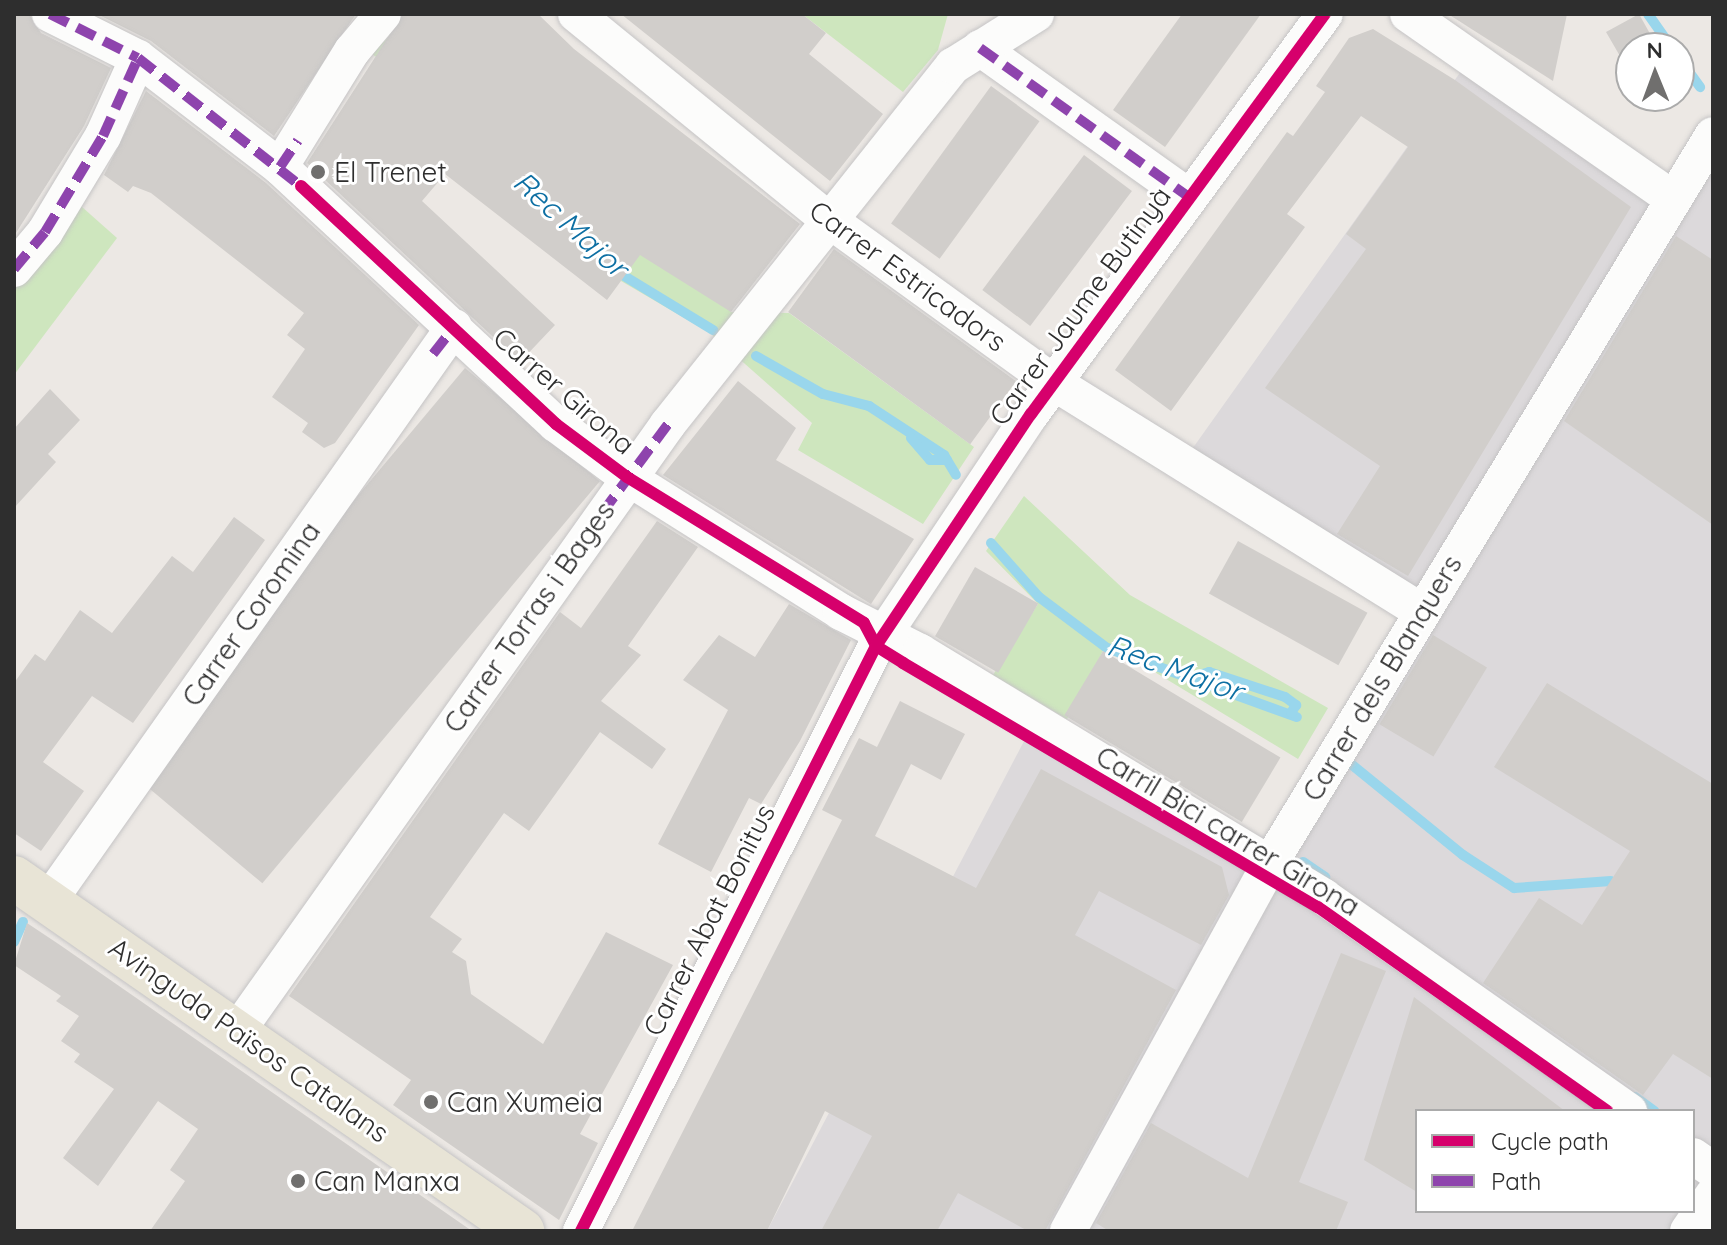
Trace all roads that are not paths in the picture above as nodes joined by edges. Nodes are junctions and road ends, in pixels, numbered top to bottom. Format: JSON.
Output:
{"nodes":[{"id":1,"x":383,"y":14,"type":"edge"},
{"id":2,"x":576,"y":14,"type":"edge"},
{"id":3,"x":1036,"y":14,"type":"edge"},
{"id":4,"x":1325,"y":14,"type":"edge"},
{"id":5,"x":1408,"y":14,"type":"edge"},
{"id":6,"x":55,"y":15,"type":"edge"},
{"id":7,"x":980,"y":48,"type":"junction"},
{"id":8,"x":138,"y":58,"type":"junction"},
{"id":9,"x":1713,"y":135,"type":"edge"},
{"id":10,"x":280,"y":167,"type":"junction"},
{"id":11,"x":1189,"y":197,"type":"junction"},
{"id":12,"x":1673,"y":199,"type":"junction"},
{"id":13,"x":829,"y":220,"type":"junction"},
{"id":14,"x":14,"y":269,"type":"edge"},
{"id":15,"x":454,"y":327,"type":"junction"},
{"id":16,"x":1053,"y":382,"type":"junction"},
{"id":17,"x":627,"y":477,"type":"junction"},
{"id":18,"x":1422,"y":612,"type":"junction"},
{"id":19,"x":885,"y":633,"type":"junction"},
{"id":20,"x":1269,"y":865,"type":"junction"},
{"id":21,"x":31,"y":890,"type":"edge"},
{"id":22,"x":238,"y":1030,"type":"junction"},
{"id":23,"x":1626,"y":1109,"type":"edge"},
{"id":24,"x":1695,"y":1157,"type":"edge"},
{"id":25,"x":1713,"y":1170,"type":"edge"},
{"id":26,"x":1713,"y":1195,"type":"edge"},
{"id":27,"x":522,"y":1231,"type":"edge"},
{"id":28,"x":581,"y":1231,"type":"edge"},
{"id":29,"x":1068,"y":1231,"type":"edge"},
{"id":30,"x":1688,"y":1231,"type":"edge"}],
"edges":[{"from":1,"to":10,"type":"street"},
{"from":2,"to":13,"type":"street","name":"Carrer Estricadors"},
{"from":3,"to":7,"type":"street","name":"Carrer Torras i Bages"},
{"from":4,"to":11,"type":"street","name":"Carrer Jaume Butinyà"},
{"from":5,"to":12,"type":"street"},
{"from":6,"to":8,"type":"street","name":"Carrer Girona"},
{"from":7,"to":11,"type":"street"},
{"from":7,"to":13,"type":"street","name":"Carrer Torras i Bages"},
{"from":8,"to":10,"type":"street","name":"Carrer Girona"},
{"from":8,"to":14,"type":"street"},
{"from":9,"to":12,"type":"street","name":"Carrer dels Blanquers"},
{"from":10,"to":15,"type":"street","name":"Carrer Girona"},
{"from":11,"to":16,"type":"street","name":"Carrer Jaume Butinyà"},
{"from":12,"to":18,"type":"street","name":"Carrer dels Blanquers"},
{"from":13,"to":16,"type":"street","name":"Carrer Estricadors"},
{"from":13,"to":17,"type":"street","name":"Carrer Torras i Bages"},
{"from":15,"to":17,"type":"street","name":"Carrer Girona"},
{"from":15,"to":21,"type":"street","name":"Carrer Coromina"},
{"from":16,"to":18,"type":"street","name":"Carrer Estricadors"},
{"from":16,"to":19,"type":"street","name":"Carrer Jaume Butinyà"},
{"from":17,"to":19,"type":"street","name":"Carrer Girona"},
{"from":17,"to":22,"type":"street","name":"Carrer Torras i Bages"},
{"from":18,"to":20,"type":"street","name":"Carrer dels Blanquers"},
{"from":19,"to":20,"type":"street","name":"Carrer Girona"},
{"from":19,"to":28,"type":"street","name":"Carrer Abat Bonitus"},
{"from":20,"to":23,"type":"street","name":"Carrer Girona"},
{"from":20,"to":29,"type":"street","name":"Carrer dels Blanquers"},
{"from":21,"to":22,"type":"main road","name":"Avinguda Països Catalans"},
{"from":22,"to":27,"type":"main road","name":"Avinguda Països Catalans"},
{"from":24,"to":25,"type":"street"},
{"from":26,"to":30,"type":"street"}]}
